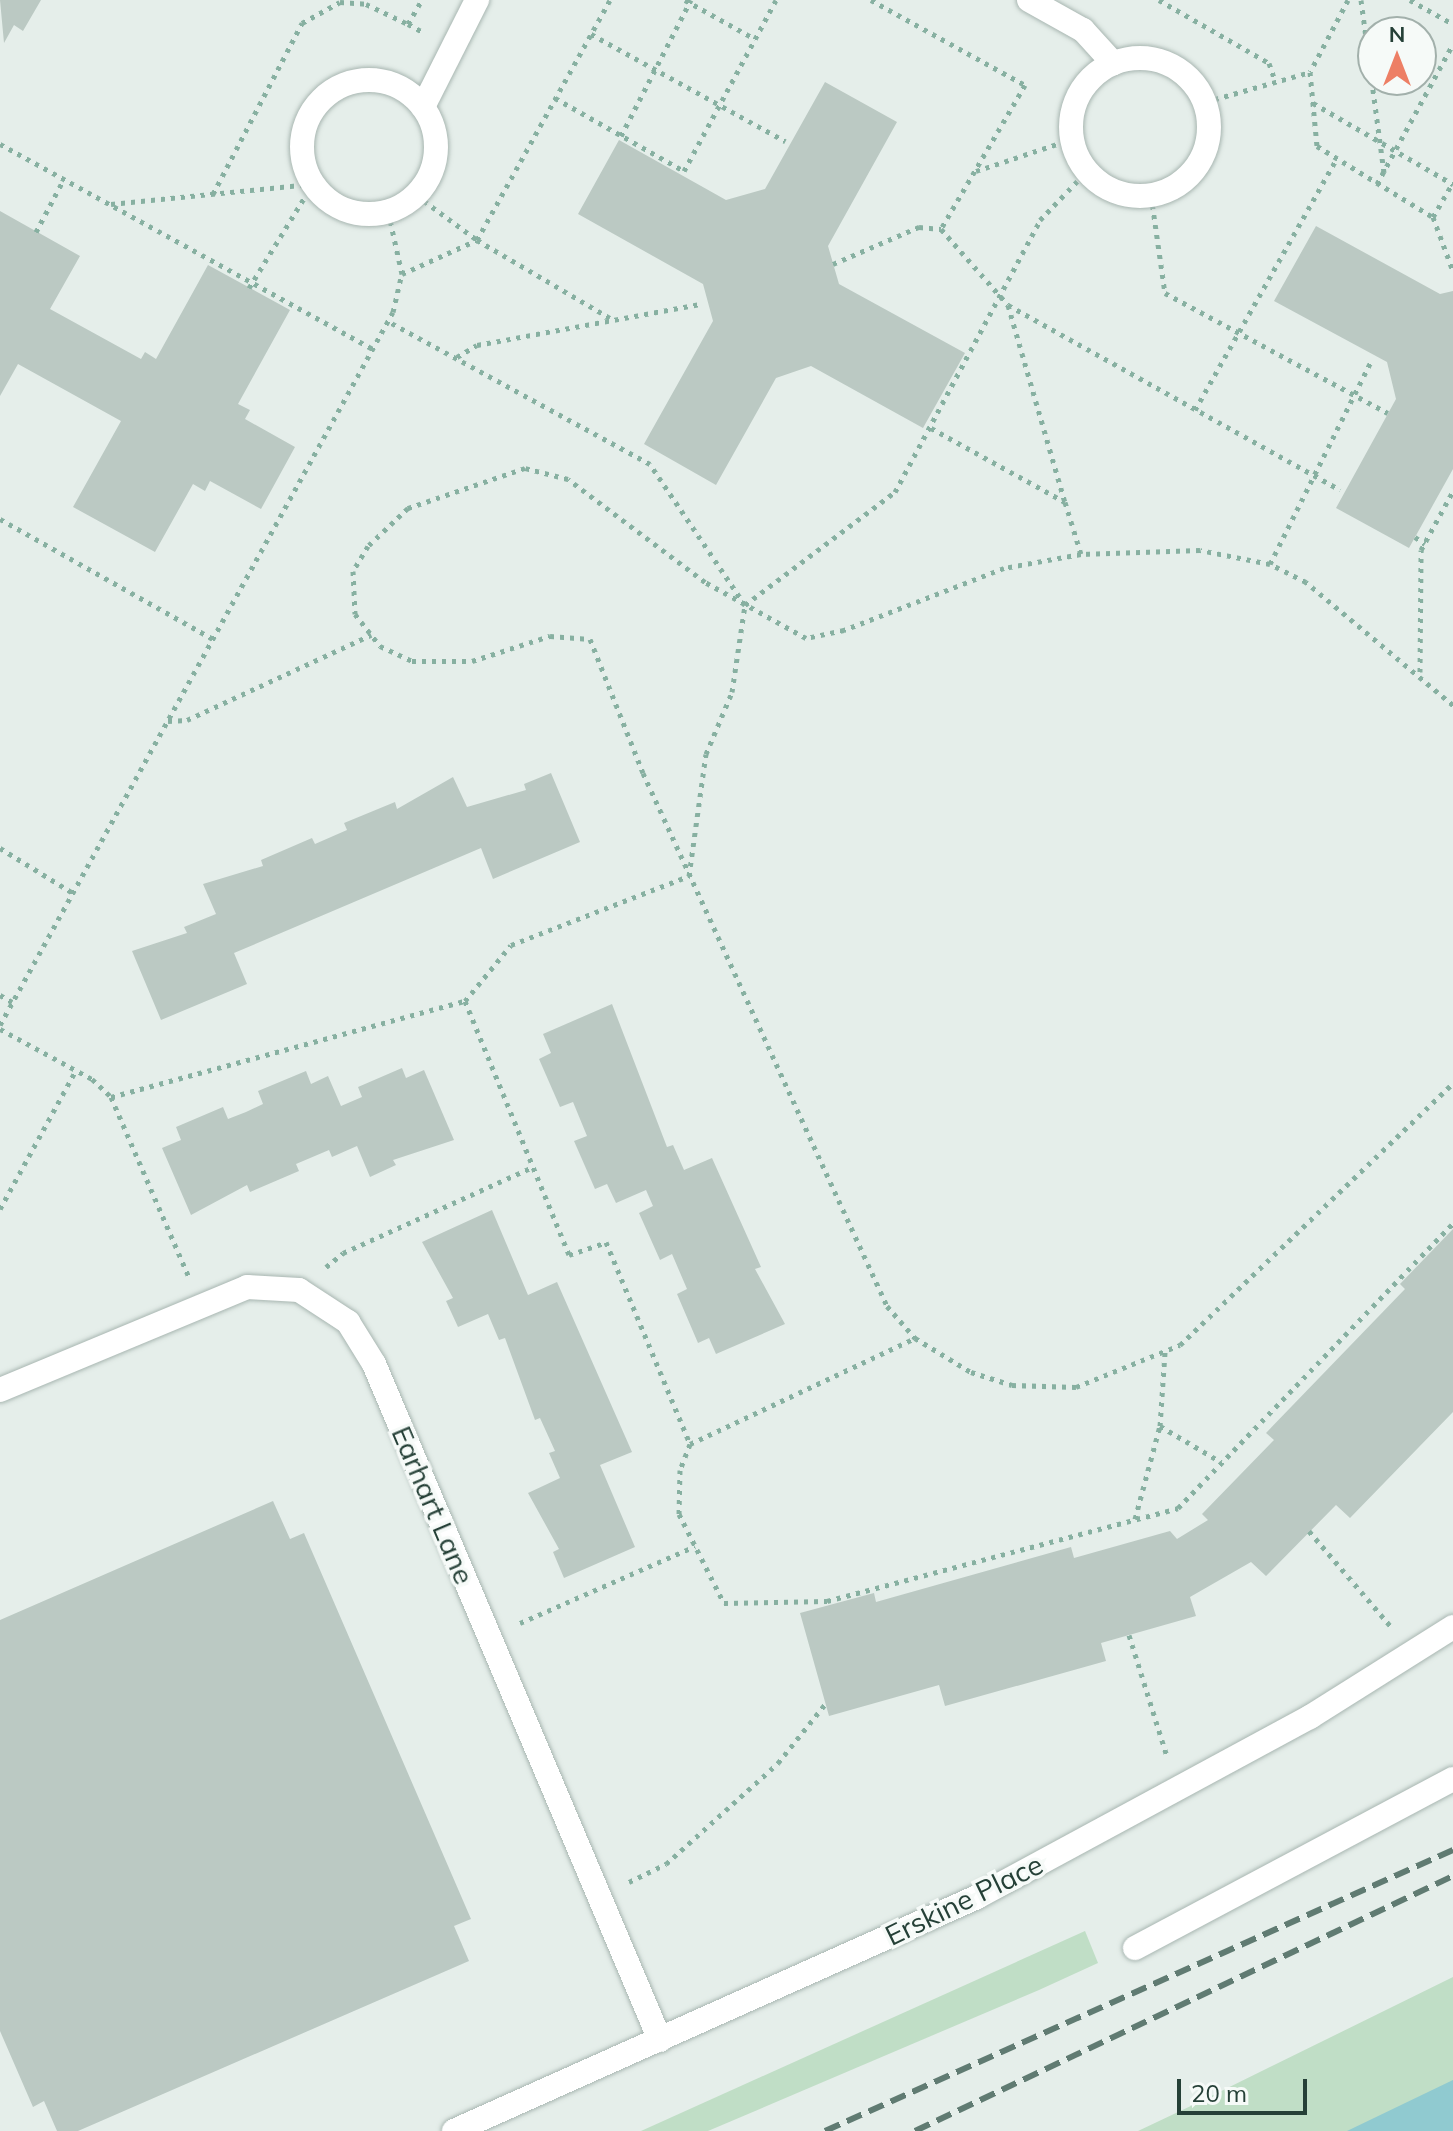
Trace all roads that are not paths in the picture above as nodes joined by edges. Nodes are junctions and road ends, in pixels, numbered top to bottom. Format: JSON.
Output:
{"nodes":[{"id":1,"x":477,"y":0,"type":"edge"},
{"id":2,"x":1029,"y":0,"type":"edge"},
{"id":3,"x":1113,"y":63,"type":"junction"},
{"id":4,"x":423,"y":107,"type":"junction"},
{"id":5,"x":0,"y":1390,"type":"edge"},
{"id":6,"x":1453,"y":1627,"type":"edge"},
{"id":7,"x":1453,"y":1779,"type":"edge"},
{"id":8,"x":1135,"y":1948,"type":"dead end"},
{"id":9,"x":660,"y":2040,"type":"junction"},
{"id":10,"x":454,"y":2131,"type":"edge"}],
"edges":[{"from":1,"to":4,"type":"street"},
{"from":2,"to":3,"type":"street"},
{"from":3,"to":3,"type":"street"},
{"from":4,"to":4,"type":"street"},
{"from":5,"to":9,"type":"street","name":"Earhart Lane"},
{"from":6,"to":9,"type":"street","name":"Erskine Place"},
{"from":7,"to":8,"type":"street"},
{"from":9,"to":10,"type":"street","name":"Erskine Place"}]}
